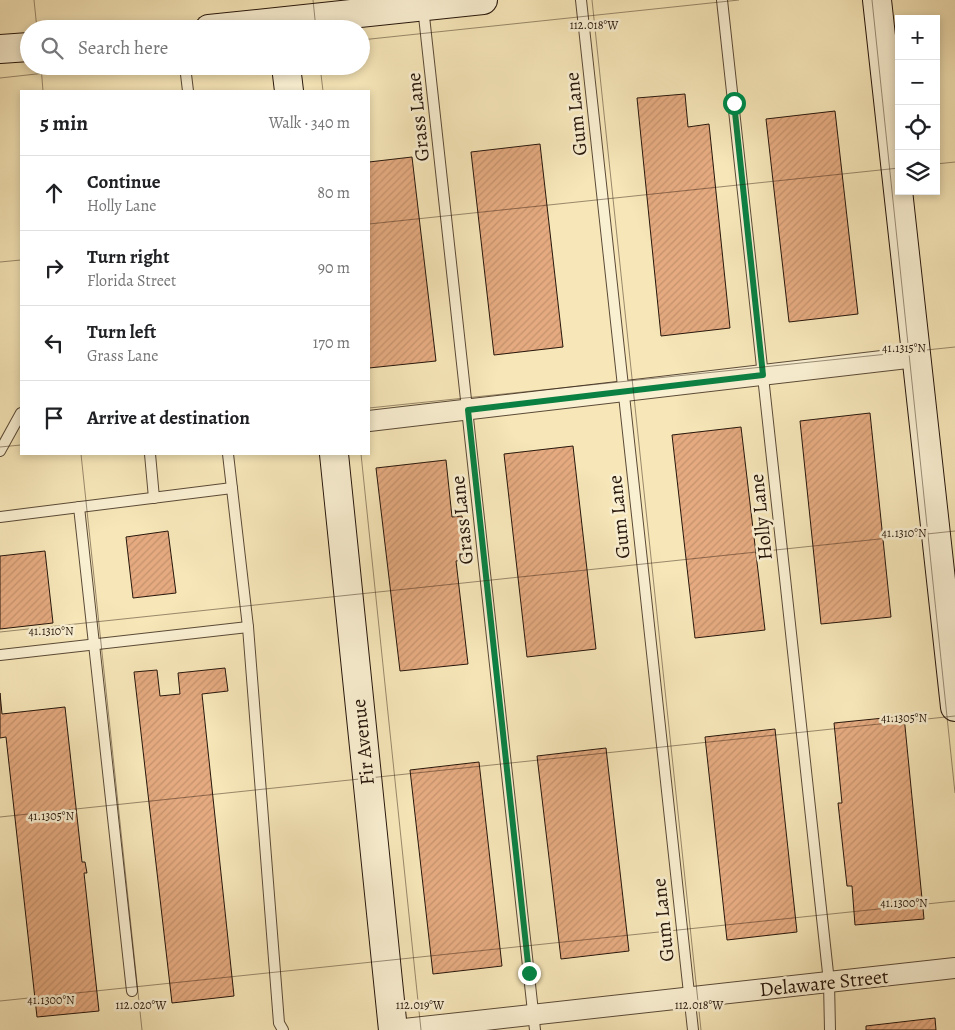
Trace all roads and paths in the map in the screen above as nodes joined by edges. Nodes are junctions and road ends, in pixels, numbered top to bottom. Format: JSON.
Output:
{"nodes":[{"id":1,"x":483,"y":0,"type":"edge"},
{"id":2,"x":581,"y":0,"type":"edge"},
{"id":3,"x":722,"y":0,"type":"edge"},
{"id":4,"x":877,"y":0,"type":"edge"},
{"id":5,"x":423,"y":6,"type":"junction"},
{"id":6,"x":319,"y":20,"type":"edge"},
{"id":7,"x":20,"y":48,"type":"edge"},
{"id":8,"x":0,"y":49,"type":"edge"},
{"id":9,"x":187,"y":75,"type":"edge"},
{"id":10,"x":287,"y":75,"type":"edge"},
{"id":11,"x":188,"y":90,"type":"edge"},
{"id":12,"x":289,"y":90,"type":"edge"},
{"id":13,"x":916,"y":357,"type":"junction"},
{"id":14,"x":763,"y":375,"type":"junction"},
{"id":15,"x":623,"y":391,"type":"junction"},
{"id":16,"x":468,"y":410,"type":"junction"},
{"id":17,"x":20,"y":415,"type":"edge"},
{"id":18,"x":370,"y":421,"type":"edge"},
{"id":19,"x":0,"y":451,"type":"edge"},
{"id":20,"x":150,"y":455,"type":"edge"},
{"id":21,"x":228,"y":455,"type":"edge"},
{"id":22,"x":334,"y":455,"type":"edge"},
{"id":23,"x":232,"y":488,"type":"junction"},
{"id":24,"x":154,"y":498,"type":"junction"},
{"id":25,"x":79,"y":507,"type":"junction"},
{"id":26,"x":0,"y":517,"type":"edge"},
{"id":27,"x":248,"y":626,"type":"junction"},
{"id":28,"x":94,"y":644,"type":"junction"},
{"id":29,"x":0,"y":655,"type":"edge"},
{"id":30,"x":955,"y":707,"type":"edge"},
{"id":31,"x":955,"y":968,"type":"edge"},
{"id":32,"x":829,"y":982,"type":"junction"},
{"id":33,"x":132,"y":991,"type":"dead end"},
{"id":34,"x":689,"y":998,"type":"junction"},
{"id":35,"x":534,"y":1022,"type":"edge"},
{"id":36,"x":283,"y":1030,"type":"edge"},
{"id":37,"x":394,"y":1030,"type":"edge"},
{"id":38,"x":693,"y":1030,"type":"edge"},
{"id":39,"x":830,"y":1030,"type":"edge"}],
"edges":[{"from":1,"to":5,"type":"street"},
{"from":2,"to":15,"type":"lane","name":"Gum Lane"},
{"from":3,"to":14,"type":"lane","name":"Holly Lane"},
{"from":4,"to":13,"type":"street"},
{"from":5,"to":6,"type":"street"},
{"from":5,"to":16,"type":"lane","name":"Grass Lane"},
{"from":7,"to":8,"type":"street"},
{"from":9,"to":11,"type":"lane"},
{"from":10,"to":12,"type":"street"},
{"from":13,"to":14,"type":"street"},
{"from":13,"to":30,"type":"street"},
{"from":14,"to":15,"type":"street"},
{"from":14,"to":32,"type":"lane","name":"Holly Lane"},
{"from":15,"to":16,"type":"street"},
{"from":15,"to":34,"type":"lane","name":"Gum Lane"},
{"from":16,"to":18,"type":"street"},
{"from":16,"to":35,"type":"lane","name":"Grass Lane"},
{"from":17,"to":19,"type":"lane"},
{"from":20,"to":24,"type":"lane"},
{"from":21,"to":23,"type":"lane"},
{"from":22,"to":37,"type":"street","name":"Fir Avenue"},
{"from":23,"to":24,"type":"lane"},
{"from":23,"to":27,"type":"lane"},
{"from":24,"to":25,"type":"lane"},
{"from":25,"to":26,"type":"lane"},
{"from":25,"to":28,"type":"lane"},
{"from":27,"to":28,"type":"lane"},
{"from":27,"to":36,"type":"lane"},
{"from":28,"to":29,"type":"lane"},
{"from":28,"to":33,"type":"lane"},
{"from":31,"to":32,"type":"street","name":"Delaware Street"},
{"from":32,"to":34,"type":"street","name":"Delaware Street"},
{"from":32,"to":39,"type":"lane","name":"Holly Lane"},
{"from":34,"to":35,"type":"street","name":"Delaware Street"},
{"from":34,"to":38,"type":"lane","name":"Gum Lane"},
{"from":35,"to":37,"type":"street","name":"Delaware Street"}]}
